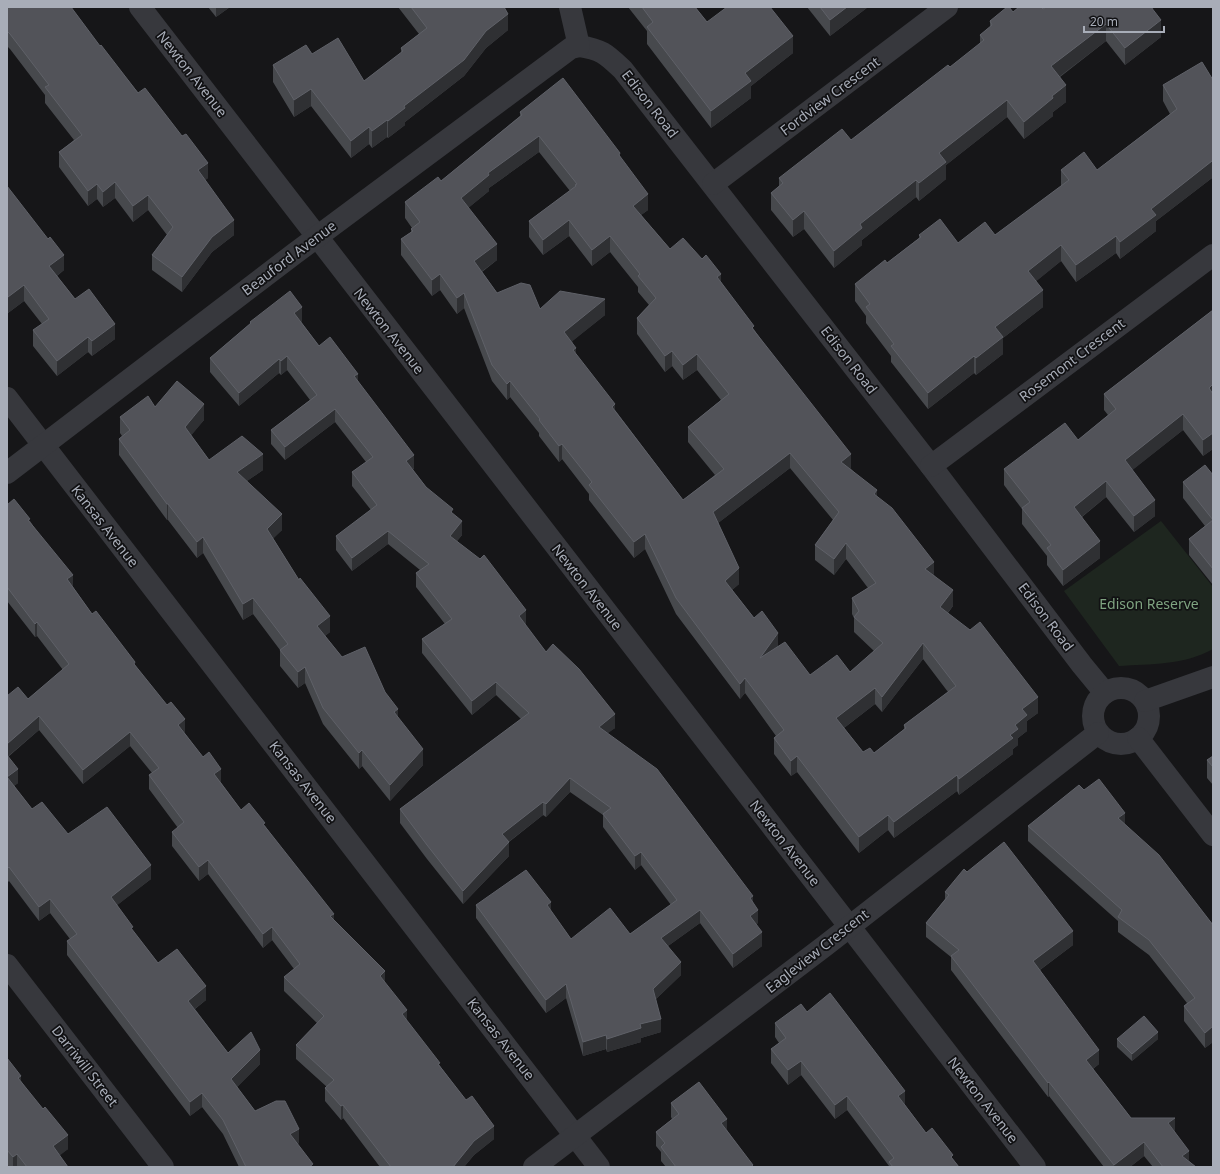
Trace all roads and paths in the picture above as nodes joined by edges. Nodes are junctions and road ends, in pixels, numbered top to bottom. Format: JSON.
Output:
{"nodes":[{"id":1,"x":140,"y":7,"type":"edge"},
{"id":2,"x":570,"y":7,"type":"edge"},
{"id":3,"x":947,"y":7,"type":"edge"},
{"id":4,"x":577,"y":46,"type":"junction"},
{"id":5,"x":713,"y":184,"type":"junction"},
{"id":6,"x":317,"y":237,"type":"junction"},
{"id":7,"x":1213,"y":255,"type":"edge"},
{"id":8,"x":7,"y":398,"type":"edge"},
{"id":9,"x":44,"y":446,"type":"junction"},
{"id":10,"x":931,"y":466,"type":"junction"},
{"id":11,"x":7,"y":473,"type":"edge"},
{"id":12,"x":1213,"y":677,"type":"edge"},
{"id":13,"x":1105,"y":692,"type":"junction"},
{"id":14,"x":1144,"y":701,"type":"junction"},
{"id":15,"x":1098,"y":733,"type":"junction"},
{"id":16,"x":1138,"y":738,"type":"junction"},
{"id":17,"x":1213,"y":835,"type":"edge"},
{"id":18,"x":850,"y":926,"type":"junction"},
{"id":19,"x":7,"y":965,"type":"edge"},
{"id":20,"x":575,"y":1136,"type":"junction"},
{"id":21,"x":163,"y":1167,"type":"edge"},
{"id":22,"x":534,"y":1167,"type":"edge"},
{"id":23,"x":599,"y":1167,"type":"edge"},
{"id":24,"x":1035,"y":1167,"type":"edge"}],
"edges":[{"from":1,"to":6,"type":"street","name":"Newton Avenue"},
{"from":2,"to":4,"type":"street"},
{"from":3,"to":5,"type":"street","name":"Fordview Crescent"},
{"from":4,"to":5,"type":"street","name":"Edison Road"},
{"from":4,"to":6,"type":"street","name":"Beauford Avenue"},
{"from":5,"to":10,"type":"street","name":"Edison Road"},
{"from":6,"to":9,"type":"street","name":"Beauford Avenue"},
{"from":6,"to":18,"type":"street","name":"Newton Avenue"},
{"from":7,"to":10,"type":"street","name":"Rosemont Crescent"},
{"from":8,"to":9,"type":"street","name":"Kansas Avenue"},
{"from":9,"to":11,"type":"street","name":"Beauford Avenue"},
{"from":9,"to":20,"type":"street","name":"Kansas Avenue"},
{"from":10,"to":13,"type":"street","name":"Edison Road"},
{"from":12,"to":14,"type":"street"},
{"from":13,"to":14,"type":"street"},
{"from":13,"to":15,"type":"street"},
{"from":14,"to":16,"type":"street"},
{"from":15,"to":16,"type":"street"},
{"from":15,"to":18,"type":"street","name":"Eagleview Crescent"},
{"from":16,"to":17,"type":"street"},
{"from":18,"to":20,"type":"street","name":"Eagleview Crescent"},
{"from":18,"to":24,"type":"street","name":"Newton Avenue"},
{"from":19,"to":21,"type":"street","name":"Darriwill Street"},
{"from":20,"to":22,"type":"street","name":"Eagleview Crescent"},
{"from":20,"to":23,"type":"street","name":"Kansas Avenue"}]}
